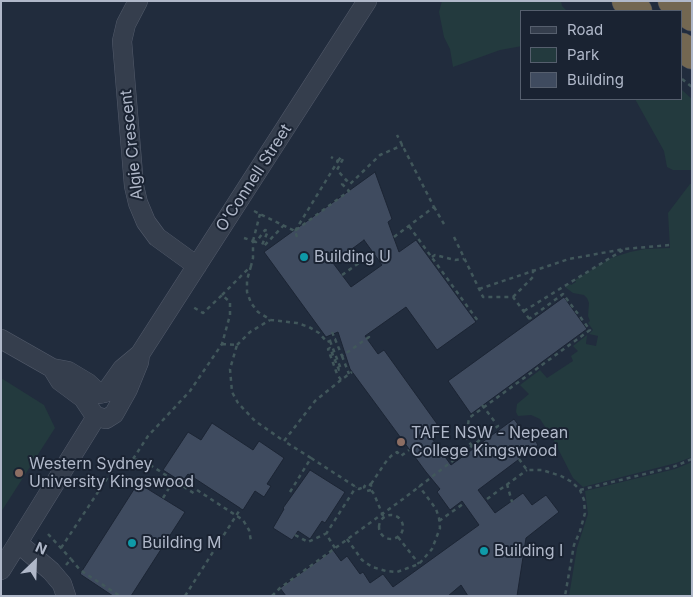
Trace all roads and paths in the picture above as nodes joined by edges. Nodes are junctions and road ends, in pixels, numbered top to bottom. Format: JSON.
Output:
{"nodes":[{"id":1,"x":138,"y":1,"type":"edge"},
{"id":2,"x":367,"y":1,"type":"edge"},
{"id":3,"x":626,"y":1,"type":"edge"},
{"id":4,"x":672,"y":1,"type":"edge"},
{"id":5,"x":637,"y":10,"type":"edge"},
{"id":6,"x":692,"y":17,"type":"edge"},
{"id":7,"x":397,"y":135,"type":"dead end"},
{"id":8,"x":403,"y":146,"type":"junction"},
{"id":9,"x":331,"y":157,"type":"dead end"},
{"id":10,"x":338,"y":162,"type":"junction"},
{"id":11,"x":346,"y":180,"type":"junction"},
{"id":12,"x":434,"y":208,"type":"junction"},
{"id":13,"x":254,"y":211,"type":"dead end"},
{"id":14,"x":260,"y":214,"type":"junction"},
{"id":15,"x":444,"y":224,"type":"dead end"},
{"id":16,"x":284,"y":225,"type":"junction"},
{"id":17,"x":409,"y":226,"type":"junction"},
{"id":18,"x":295,"y":231,"type":"junction"},
{"id":19,"x":297,"y":237,"type":"dead end"},
{"id":20,"x":394,"y":237,"type":"dead end"},
{"id":21,"x":454,"y":237,"type":"dead end"},
{"id":22,"x":244,"y":238,"type":"dead end"},
{"id":23,"x":253,"y":241,"type":"junction"},
{"id":24,"x":670,"y":245,"type":"dead end"},
{"id":25,"x":624,"y":249,"type":"junction"},
{"id":26,"x":372,"y":253,"type":"dead end"},
{"id":27,"x":432,"y":257,"type":"junction"},
{"id":28,"x":464,"y":258,"type":"junction"},
{"id":29,"x":197,"y":266,"type":"junction"},
{"id":30,"x":251,"y":266,"type":"junction"},
{"id":31,"x":533,"y":270,"type":"junction"},
{"id":32,"x":342,"y":275,"type":"dead end"},
{"id":33,"x":479,"y":289,"type":"junction"},
{"id":34,"x":222,"y":295,"type":"junction"},
{"id":35,"x":513,"y":297,"type":"junction"},
{"id":36,"x":193,"y":307,"type":"dead end"},
{"id":37,"x":524,"y":311,"type":"junction"},
{"id":38,"x":271,"y":320,"type":"junction"},
{"id":39,"x":478,"y":321,"type":"dead end"},
{"id":40,"x":332,"y":332,"type":"dead end"},
{"id":41,"x":367,"y":335,"type":"dead end"},
{"id":42,"x":1,"y":339,"type":"edge"},
{"id":43,"x":335,"y":339,"type":"junction"},
{"id":44,"x":330,"y":341,"type":"junction"},
{"id":45,"x":222,"y":344,"type":"junction"},
{"id":46,"x":237,"y":345,"type":"junction"},
{"id":47,"x":140,"y":354,"type":"junction"},
{"id":48,"x":342,"y":356,"type":"junction"},
{"id":49,"x":341,"y":380,"type":"junction"},
{"id":50,"x":98,"y":403,"type":"junction"},
{"id":51,"x":482,"y":406,"type":"dead end"},
{"id":52,"x":284,"y":441,"type":"junction"},
{"id":53,"x":472,"y":446,"type":"junction"},
{"id":54,"x":409,"y":450,"type":"dead end"},
{"id":55,"x":311,"y":458,"type":"junction"},
{"id":56,"x":519,"y":459,"type":"dead end"},
{"id":57,"x":692,"y":459,"type":"edge"},
{"id":58,"x":133,"y":460,"type":"junction"},
{"id":59,"x":527,"y":470,"type":"junction"},
{"id":60,"x":175,"y":480,"type":"junction"},
{"id":61,"x":371,"y":484,"type":"junction"},
{"id":62,"x":507,"y":484,"type":"junction"},
{"id":63,"x":419,"y":486,"type":"junction"},
{"id":64,"x":356,"y":487,"type":"junction"},
{"id":65,"x":364,"y":487,"type":"junction"},
{"id":66,"x":198,"y":490,"type":"dead end"},
{"id":67,"x":371,"y":490,"type":"junction"},
{"id":68,"x":580,"y":490,"type":"junction"},
{"id":69,"x":290,"y":492,"type":"dead end"},
{"id":70,"x":195,"y":494,"type":"dead end"},
{"id":71,"x":163,"y":498,"type":"dead end"},
{"id":72,"x":487,"y":499,"type":"dead end"},
{"id":73,"x":512,"y":502,"type":"dead end"},
{"id":74,"x":463,"y":504,"type":"dead end"},
{"id":75,"x":241,"y":508,"type":"dead end"},
{"id":76,"x":382,"y":514,"type":"junction"},
{"id":77,"x":236,"y":515,"type":"junction"},
{"id":78,"x":384,"y":518,"type":"junction"},
{"id":79,"x":439,"y":521,"type":"junction"},
{"id":80,"x":48,"y":534,"type":"dead end"},
{"id":81,"x":326,"y":534,"type":"junction"},
{"id":82,"x":295,"y":535,"type":"dead end"},
{"id":83,"x":398,"y":537,"type":"junction"},
{"id":84,"x":347,"y":540,"type":"junction"},
{"id":85,"x":251,"y":542,"type":"dead end"},
{"id":86,"x":18,"y":543,"type":"junction"},
{"id":87,"x":61,"y":548,"type":"junction"},
{"id":88,"x":335,"y":548,"type":"junction"},
{"id":89,"x":71,"y":559,"type":"junction"},
{"id":90,"x":419,"y":564,"type":"junction"},
{"id":91,"x":1,"y":570,"type":"edge"},
{"id":92,"x":61,"y":570,"type":"dead end"},
{"id":93,"x":114,"y":592,"type":"junction"},
{"id":94,"x":66,"y":596,"type":"edge"},
{"id":95,"x":112,"y":596,"type":"edge"},
{"id":96,"x":120,"y":596,"type":"edge"},
{"id":97,"x":185,"y":596,"type":"edge"},
{"id":98,"x":272,"y":596,"type":"edge"},
{"id":99,"x":565,"y":596,"type":"edge"}],
"edges":[{"from":1,"to":29,"type":"street","name":"Algie Crescent"},
{"from":2,"to":29,"type":"street","name":"O'Connell Street"},
{"from":3,"to":5,"type":"highway"},
{"from":4,"to":6,"type":"highway"},
{"from":7,"to":8,"type":"path"},
{"from":8,"to":11,"type":"path"},
{"from":8,"to":12,"type":"path"},
{"from":9,"to":10,"type":"path"},
{"from":10,"to":11,"type":"path"},
{"from":10,"to":18,"type":"path"},
{"from":11,"to":18,"type":"path"},
{"from":12,"to":15,"type":"path"},
{"from":12,"to":17,"type":"path"},
{"from":13,"to":14,"type":"path"},
{"from":14,"to":16,"type":"path"},
{"from":14,"to":23,"type":"path"},
{"from":16,"to":18,"type":"path"},
{"from":16,"to":23,"type":"path"},
{"from":17,"to":20,"type":"path"},
{"from":17,"to":27,"type":"path"},
{"from":18,"to":19,"type":"path"},
{"from":21,"to":28,"type":"path"},
{"from":22,"to":23,"type":"path"},
{"from":23,"to":30,"type":"path"},
{"from":24,"to":25,"type":"path"},
{"from":25,"to":31,"type":"path"},
{"from":25,"to":37,"type":"path"},
{"from":26,"to":32,"type":"path"},
{"from":27,"to":28,"type":"path"},
{"from":27,"to":39,"type":"path"},
{"from":28,"to":33,"type":"path"},
{"from":29,"to":47,"type":"street","name":"O'Connell Street"},
{"from":30,"to":34,"type":"path"},
{"from":30,"to":38,"type":"path"},
{"from":31,"to":33,"type":"path"},
{"from":31,"to":35,"type":"path"},
{"from":33,"to":35,"type":"path"},
{"from":34,"to":36,"type":"path"},
{"from":34,"to":45,"type":"path"},
{"from":35,"to":37,"type":"path"},
{"from":37,"to":53,"type":"path"},
{"from":38,"to":44,"type":"path"},
{"from":38,"to":46,"type":"path"},
{"from":40,"to":43,"type":"path"},
{"from":41,"to":48,"type":"path"},
{"from":42,"to":50,"type":"street"},
{"from":43,"to":44,"type":"path"},
{"from":43,"to":48,"type":"path"},
{"from":44,"to":49,"type":"path"},
{"from":45,"to":46,"type":"path"},
{"from":45,"to":58,"type":"path"},
{"from":46,"to":52,"type":"path"},
{"from":47,"to":50,"type":"street","name":"O'Connell Street"},
{"from":47,"to":50,"type":"street","name":"O'Connell Street"},
{"from":48,"to":49,"type":"path"},
{"from":49,"to":52,"type":"path"},
{"from":50,"to":86,"type":"street","name":"O'Connell Street"},
{"from":51,"to":53,"type":"path","bridge":true},
{"from":52,"to":55,"type":"path"},
{"from":53,"to":63,"type":"path"},
{"from":54,"to":61,"type":"path"},
{"from":55,"to":64,"type":"path"},
{"from":55,"to":69,"type":"path"},
{"from":56,"to":59,"type":"path"},
{"from":57,"to":68,"type":"path"},
{"from":58,"to":60,"type":"path"},
{"from":58,"to":87,"type":"path"},
{"from":59,"to":62,"type":"path"},
{"from":59,"to":68,"type":"path"},
{"from":60,"to":70,"type":"path"},
{"from":60,"to":71,"type":"path"},
{"from":61,"to":65,"type":"path"},
{"from":61,"to":67,"type":"path"},
{"from":62,"to":72,"type":"path"},
{"from":62,"to":73,"type":"path"},
{"from":63,"to":76,"type":"path"},
{"from":63,"to":79,"type":"path"},
{"from":64,"to":65,"type":"path"},
{"from":64,"to":81,"type":"path"},
{"from":65,"to":67,"type":"path"},
{"from":66,"to":77,"type":"path"},
{"from":67,"to":76,"type":"path"},
{"from":68,"to":99,"type":"path"},
{"from":74,"to":79,"type":"path"},
{"from":75,"to":77,"type":"path"},
{"from":76,"to":78,"type":"path"},
{"from":76,"to":84,"type":"path"},
{"from":77,"to":85,"type":"path"},
{"from":77,"to":97,"type":"path"},
{"from":78,"to":83,"type":"path"},
{"from":78,"to":83,"type":"path"},
{"from":79,"to":90,"type":"path"},
{"from":80,"to":87,"type":"path"},
{"from":81,"to":82,"type":"path"},
{"from":81,"to":88,"type":"path"},
{"from":83,"to":90,"type":"path"},
{"from":84,"to":88,"type":"path"},
{"from":84,"to":90,"type":"path"},
{"from":86,"to":91,"type":"street","name":"O'Connell Street"},
{"from":86,"to":94,"type":"street"},
{"from":87,"to":89,"type":"path"},
{"from":88,"to":98,"type":"path"},
{"from":89,"to":92,"type":"path"},
{"from":89,"to":93,"type":"path"},
{"from":93,"to":95,"type":"path"},
{"from":93,"to":96,"type":"path"}]}
